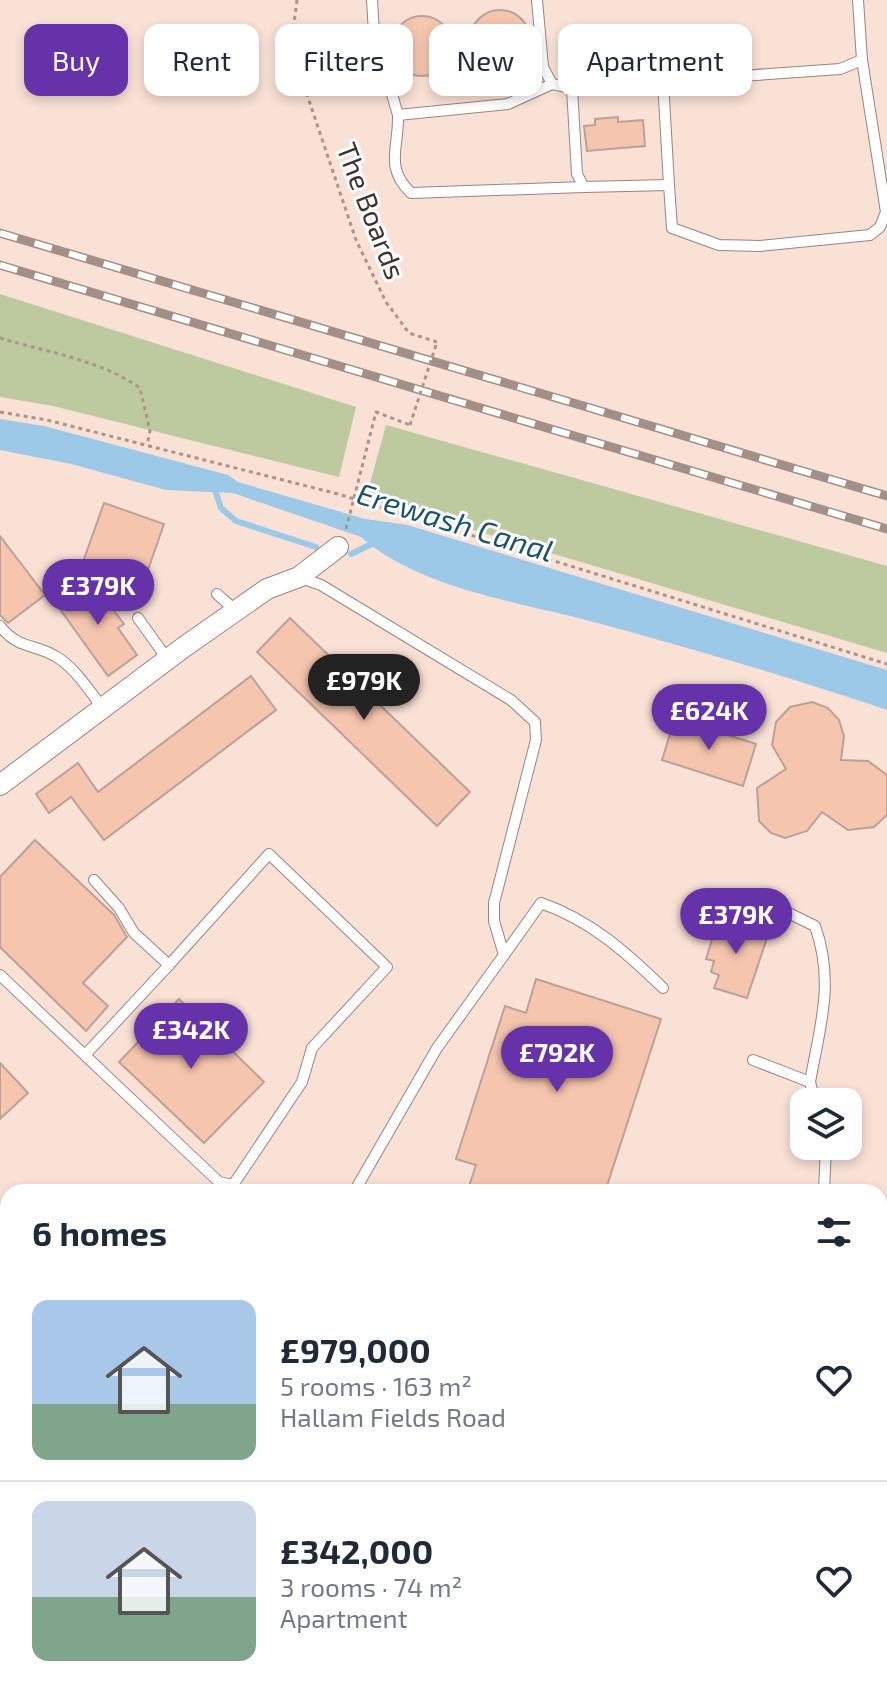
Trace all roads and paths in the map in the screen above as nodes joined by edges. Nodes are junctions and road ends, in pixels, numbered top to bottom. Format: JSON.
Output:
{"nodes":[{"id":1,"x":297,"y":0,"type":"edge"},
{"id":2,"x":372,"y":0,"type":"edge"},
{"id":3,"x":537,"y":0,"type":"edge"},
{"id":4,"x":858,"y":0,"type":"edge"},
{"id":5,"x":862,"y":60,"type":"junction"},
{"id":6,"x":752,"y":75,"type":"edge"},
{"id":7,"x":552,"y":84,"type":"junction"},
{"id":8,"x":558,"y":85,"type":"edge"},
{"id":9,"x":572,"y":96,"type":"edge"},
{"id":10,"x":665,"y":96,"type":"edge"},
{"id":11,"x":398,"y":115,"type":"junction"},
{"id":12,"x":669,"y":185,"type":"junction"},
{"id":13,"x":584,"y":187,"type":"junction"},
{"id":14,"x":0,"y":338,"type":"edge"},
{"id":15,"x":0,"y":412,"type":"edge"},
{"id":16,"x":147,"y":445,"type":"junction"},
{"id":17,"x":355,"y":501,"type":"junction"},
{"id":18,"x":340,"y":542,"type":"joint"},
{"id":19,"x":299,"y":577,"type":"junction"},
{"id":20,"x":217,"y":594,"type":"dead end"},
{"id":21,"x":236,"y":611,"type":"junction"},
{"id":22,"x":138,"y":618,"type":"dead end"},
{"id":23,"x":0,"y":626,"type":"edge"},
{"id":24,"x":168,"y":660,"type":"junction"},
{"id":25,"x":887,"y":664,"type":"edge"},
{"id":26,"x":103,"y":708,"type":"junction"},
{"id":27,"x":0,"y":785,"type":"edge"},
{"id":28,"x":94,"y":880,"type":"dead end"},
{"id":29,"x":774,"y":906,"type":"dead end"},
{"id":30,"x":504,"y":955,"type":"junction"},
{"id":31,"x":169,"y":965,"type":"junction"},
{"id":32,"x":0,"y":975,"type":"edge"},
{"id":33,"x":663,"y":988,"type":"dead end"},
{"id":34,"x":86,"y":1054,"type":"junction"},
{"id":35,"x":753,"y":1060,"type":"dead end"},
{"id":36,"x":810,"y":1082,"type":"junction"},
{"id":37,"x":812,"y":1088,"type":"edge"},
{"id":38,"x":825,"y":1160,"type":"edge"},
{"id":39,"x":228,"y":1184,"type":"edge"},
{"id":40,"x":234,"y":1184,"type":"edge"},
{"id":41,"x":359,"y":1184,"type":"edge"},
{"id":42,"x":824,"y":1184,"type":"edge"}],
"edges":[{"from":1,"to":17,"type":"path","name":"The Boards","bridge":true},
{"from":2,"to":11,"type":"lane"},
{"from":3,"to":7,"type":"lane"},
{"from":4,"to":5,"type":"lane"},
{"from":5,"to":6,"type":"lane"},
{"from":5,"to":12,"type":"lane"},
{"from":7,"to":8,"type":"lane"},
{"from":7,"to":11,"type":"lane"},
{"from":9,"to":13,"type":"lane"},
{"from":10,"to":12,"type":"lane"},
{"from":11,"to":13,"type":"lane"},
{"from":12,"to":13,"type":"lane"},
{"from":14,"to":16,"type":"path"},
{"from":15,"to":16,"type":"path"},
{"from":16,"to":17,"type":"path"},
{"from":17,"to":18,"type":"path"},
{"from":17,"to":25,"type":"path"},
{"from":18,"to":19,"type":"street"},
{"from":19,"to":21,"type":"street"},
{"from":19,"to":30,"type":"lane"},
{"from":20,"to":21,"type":"lane"},
{"from":21,"to":24,"type":"street"},
{"from":22,"to":24,"type":"lane"},
{"from":23,"to":26,"type":"lane"},
{"from":24,"to":26,"type":"street"},
{"from":26,"to":27,"type":"street"},
{"from":28,"to":31,"type":"lane"},
{"from":29,"to":36,"type":"lane"},
{"from":30,"to":33,"type":"lane"},
{"from":30,"to":41,"type":"lane"},
{"from":31,"to":34,"type":"lane"},
{"from":31,"to":40,"type":"lane"},
{"from":32,"to":34,"type":"lane"},
{"from":34,"to":39,"type":"lane"},
{"from":35,"to":36,"type":"lane"},
{"from":36,"to":37,"type":"lane"},
{"from":38,"to":42,"type":"lane"}]}
